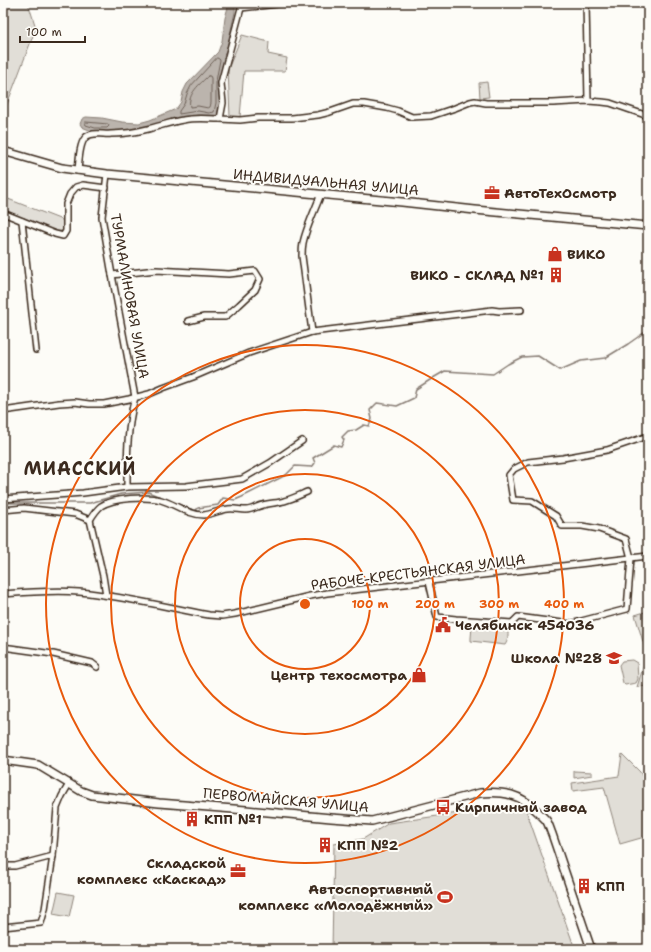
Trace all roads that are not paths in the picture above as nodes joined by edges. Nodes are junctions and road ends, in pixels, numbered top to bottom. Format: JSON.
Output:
{"nodes":[{"id":1,"x":287,"y":3,"type":"edge"},
{"id":2,"x":586,"y":3,"type":"edge"},
{"id":3,"x":241,"y":6,"type":"edge"},
{"id":4,"x":588,"y":101,"type":"junction"},
{"id":5,"x":648,"y":116,"type":"edge"},
{"id":6,"x":220,"y":119,"type":"junction"},
{"id":7,"x":3,"y":150,"type":"edge"},
{"id":8,"x":78,"y":171,"type":"junction"},
{"id":9,"x":107,"y":174,"type":"junction"},
{"id":10,"x":106,"y":188,"type":"junction"},
{"id":11,"x":321,"y":194,"type":"junction"},
{"id":12,"x":3,"y":213,"type":"edge"},
{"id":13,"x":22,"y":221,"type":"junction"},
{"id":14,"x":648,"y":226,"type":"edge"},
{"id":15,"x":112,"y":275,"type":"junction"},
{"id":16,"x":521,"y":310,"type":"dead end"},
{"id":17,"x":188,"y":321,"type":"dead end"},
{"id":18,"x":312,"y":332,"type":"junction"},
{"id":19,"x":36,"y":350,"type":"dead end"},
{"id":20,"x":135,"y":397,"type":"junction"},
{"id":21,"x":3,"y":405,"type":"edge"},
{"id":22,"x":5,"y":411,"type":"edge"},
{"id":23,"x":648,"y":436,"type":"edge"},
{"id":24,"x":302,"y":441,"type":"dead end"},
{"id":25,"x":127,"y":487,"type":"junction"},
{"id":26,"x":307,"y":492,"type":"dead end"},
{"id":27,"x":3,"y":499,"type":"edge"},
{"id":28,"x":3,"y":510,"type":"edge"},
{"id":29,"x":90,"y":520,"type":"junction"},
{"id":30,"x":648,"y":556,"type":"edge"},
{"id":31,"x":631,"y":558,"type":"junction"},
{"id":32,"x":428,"y":582,"type":"junction"},
{"id":33,"x":3,"y":594,"type":"edge"},
{"id":34,"x":106,"y":595,"type":"junction"},
{"id":35,"x":3,"y":647,"type":"edge"},
{"id":36,"x":97,"y":667,"type":"dead end"},
{"id":37,"x":3,"y":760,"type":"edge"},
{"id":38,"x":69,"y":784,"type":"junction"},
{"id":39,"x":53,"y":856,"type":"junction"},
{"id":40,"x":3,"y":866,"type":"edge"},
{"id":41,"x":3,"y":927,"type":"edge"},
{"id":42,"x":591,"y":949,"type":"edge"}],
"edges":[{"from":1,"to":3,"type":"street"},
{"from":2,"to":4,"type":"street"},
{"from":3,"to":6,"type":"street"},
{"from":4,"to":5,"type":"street"},
{"from":4,"to":6,"type":"street"},
{"from":6,"to":8,"type":"street"},
{"from":7,"to":8,"type":"street","name":"ИНДИВИДУАЛЬНАЯ УЛИЦА"},
{"from":8,"to":9,"type":"street","name":"ИНДИВИДУАЛЬНАЯ УЛИЦА"},
{"from":9,"to":10,"type":"street","name":"ТУРМАЛИНОВАЯ УЛИЦА"},
{"from":9,"to":11,"type":"street","name":"ИНДИВИДУАЛЬНАЯ УЛИЦА"},
{"from":10,"to":13,"type":"street"},
{"from":10,"to":15,"type":"street","name":"ТУРМАЛИНОВАЯ УЛИЦА"},
{"from":11,"to":14,"type":"street","name":"ИНДИВИДУАЛЬНАЯ УЛИЦА"},
{"from":11,"to":18,"type":"street"},
{"from":12,"to":13,"type":"street"},
{"from":13,"to":19,"type":"street"},
{"from":15,"to":17,"type":"street"},
{"from":15,"to":20,"type":"street","name":"ТУРМАЛИНОВАЯ УЛИЦА"},
{"from":16,"to":18,"type":"street"},
{"from":18,"to":20,"type":"street"},
{"from":20,"to":22,"type":"street"},
{"from":20,"to":25,"type":"street"},
{"from":21,"to":22,"type":"street"},
{"from":23,"to":31,"type":"street"},
{"from":24,"to":25,"type":"street"},
{"from":25,"to":27,"type":"street"},
{"from":26,"to":29,"type":"street"},
{"from":28,"to":29,"type":"street"},
{"from":29,"to":34,"type":"street"},
{"from":30,"to":31,"type":"street","name":"РАБОЧЕ-КРЕСТЬЯНСКАЯ УЛИЦА"},
{"from":31,"to":32,"type":"street","name":"РАБОЧЕ-КРЕСТЬЯНСКАЯ УЛИЦА"},
{"from":31,"to":32,"type":"street"},
{"from":32,"to":34,"type":"street","name":"РАБОЧЕ-КРЕСТЬЯНСКАЯ УЛИЦА"},
{"from":33,"to":34,"type":"street","name":"РАБОЧЕ-КРЕСТЬЯНСКАЯ УЛИЦА"},
{"from":35,"to":36,"type":"street"},
{"from":37,"to":38,"type":"street","name":"ПЕРВОМАЙСКАЯ УЛИЦА"},
{"from":38,"to":39,"type":"street"},
{"from":38,"to":42,"type":"street","name":"ПЕРВОМАЙСКАЯ УЛИЦА"},
{"from":39,"to":40,"type":"street"},
{"from":39,"to":41,"type":"street"}]}
